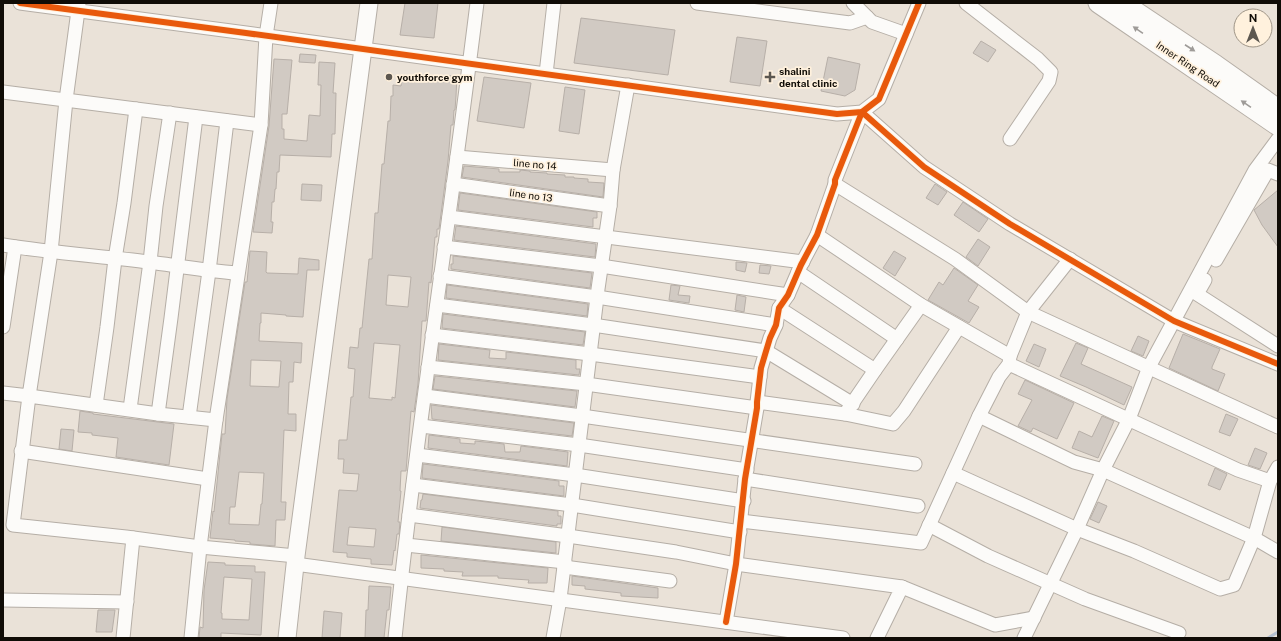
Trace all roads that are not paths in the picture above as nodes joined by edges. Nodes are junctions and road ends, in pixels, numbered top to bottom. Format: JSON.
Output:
{"nodes":[{"id":1,"x":20,"y":3,"type":"edge"},
{"id":2,"x":271,"y":3,"type":"edge"},
{"id":3,"x":369,"y":3,"type":"edge"},
{"id":4,"x":378,"y":3,"type":"edge"},
{"id":5,"x":477,"y":3,"type":"edge"},
{"id":6,"x":554,"y":3,"type":"edge"},
{"id":7,"x":697,"y":3,"type":"edge"},
{"id":8,"x":853,"y":3,"type":"edge"},
{"id":9,"x":919,"y":3,"type":"edge"},
{"id":10,"x":966,"y":3,"type":"edge"},
{"id":11,"x":1098,"y":3,"type":"edge"},
{"id":12,"x":1123,"y":3,"type":"edge"},
{"id":13,"x":78,"y":7,"type":"edge"},
{"id":14,"x":867,"y":17,"type":"junction"},
{"id":15,"x":906,"y":34,"type":"junction"},
{"id":16,"x":266,"y":36,"type":"junction"},
{"id":17,"x":367,"y":50,"type":"junction"},
{"id":18,"x":470,"y":64,"type":"junction"},
{"id":19,"x":546,"y":74,"type":"junction"},
{"id":20,"x":628,"y":85,"type":"junction"},
{"id":21,"x":3,"y":92,"type":"edge"},
{"id":22,"x":66,"y":100,"type":"junction"},
{"id":23,"x":136,"y":109,"type":"junction"},
{"id":24,"x":1278,"y":109,"type":"edge"},
{"id":25,"x":862,"y":112,"type":"junction"},
{"id":26,"x":170,"y":113,"type":"junction"},
{"id":27,"x":196,"y":117,"type":"junction"},
{"id":28,"x":227,"y":121,"type":"junction"},
{"id":29,"x":261,"y":125,"type":"junction"},
{"id":30,"x":1278,"y":126,"type":"edge"},
{"id":31,"x":1010,"y":139,"type":"dead end"},
{"id":32,"x":1278,"y":139,"type":"edge"},
{"id":33,"x":457,"y":157,"type":"junction"},
{"id":34,"x":612,"y":170,"type":"junction"},
{"id":35,"x":1278,"y":174,"type":"edge"},
{"id":36,"x":453,"y":184,"type":"junction"},
{"id":37,"x":835,"y":184,"type":"junction"},
{"id":38,"x":610,"y":206,"type":"junction"},
{"id":39,"x":448,"y":217,"type":"junction"},
{"id":40,"x":817,"y":235,"type":"junction"},
{"id":41,"x":605,"y":236,"type":"junction"},
{"id":42,"x":9,"y":246,"type":"edge"},
{"id":43,"x":444,"y":247,"type":"junction"},
{"id":44,"x":50,"y":252,"type":"junction"},
{"id":45,"x":115,"y":259,"type":"junction"},
{"id":46,"x":1070,"y":259,"type":"junction"},
{"id":47,"x":150,"y":262,"type":"junction"},
{"id":48,"x":601,"y":266,"type":"junction"},
{"id":49,"x":178,"y":267,"type":"junction"},
{"id":50,"x":801,"y":267,"type":"junction"},
{"id":51,"x":209,"y":271,"type":"junction"},
{"id":52,"x":237,"y":272,"type":"junction"},
{"id":53,"x":440,"y":276,"type":"junction"},
{"id":54,"x":788,"y":295,"type":"junction"},
{"id":55,"x":597,"y":297,"type":"junction"},
{"id":56,"x":437,"y":305,"type":"junction"},
{"id":57,"x":921,"y":305,"type":"junction"},
{"id":58,"x":779,"y":308,"type":"junction"},
{"id":59,"x":1028,"y":312,"type":"junction"},
{"id":60,"x":1174,"y":321,"type":"junction"},
{"id":61,"x":593,"y":325,"type":"junction"},
{"id":62,"x":776,"y":325,"type":"junction"},
{"id":63,"x":959,"y":327,"type":"junction"},
{"id":64,"x":3,"y":328,"type":"edge"},
{"id":65,"x":432,"y":335,"type":"junction"},
{"id":66,"x":898,"y":339,"type":"junction"},
{"id":67,"x":1278,"y":346,"type":"edge"},
{"id":68,"x":766,"y":351,"type":"junction"},
{"id":69,"x":590,"y":354,"type":"junction"},
{"id":70,"x":1010,"y":360,"type":"junction"},
{"id":71,"x":1278,"y":364,"type":"edge"},
{"id":72,"x":428,"y":367,"type":"junction"},
{"id":73,"x":1149,"y":367,"type":"junction"},
{"id":74,"x":875,"y":370,"type":"junction"},
{"id":75,"x":760,"y":377,"type":"junction"},
{"id":76,"x":586,"y":384,"type":"junction"},
{"id":77,"x":3,"y":393,"type":"edge"},
{"id":78,"x":29,"y":396,"type":"junction"},
{"id":79,"x":425,"y":396,"type":"junction"},
{"id":80,"x":96,"y":405,"type":"junction"},
{"id":81,"x":757,"y":405,"type":"junction"},
{"id":82,"x":130,"y":409,"type":"junction"},
{"id":83,"x":849,"y":409,"type":"junction"},
{"id":84,"x":158,"y":414,"type":"junction"},
{"id":85,"x":582,"y":416,"type":"junction"},
{"id":86,"x":979,"y":416,"type":"junction"},
{"id":87,"x":189,"y":417,"type":"junction"},
{"id":88,"x":1129,"y":419,"type":"junction"},
{"id":89,"x":216,"y":420,"type":"junction"},
{"id":90,"x":421,"y":426,"type":"junction"},
{"id":91,"x":1278,"y":427,"type":"edge"},
{"id":92,"x":751,"y":441,"type":"junction"},
{"id":93,"x":579,"y":445,"type":"junction"},
{"id":94,"x":21,"y":451,"type":"junction"},
{"id":95,"x":417,"y":455,"type":"junction"},
{"id":96,"x":915,"y":464,"type":"dead end"},
{"id":97,"x":1278,"y":467,"type":"edge"},
{"id":98,"x":1103,"y":470,"type":"junction"},
{"id":99,"x":746,"y":474,"type":"junction"},
{"id":100,"x":953,"y":474,"type":"junction"},
{"id":101,"x":575,"y":475,"type":"junction"},
{"id":102,"x":208,"y":479,"type":"junction"},
{"id":103,"x":1270,"y":481,"type":"junction"},
{"id":104,"x":413,"y":484,"type":"junction"},
{"id":105,"x":744,"y":501,"type":"junction"},
{"id":106,"x":572,"y":505,"type":"junction"},
{"id":107,"x":918,"y":506,"type":"dead end"},
{"id":108,"x":409,"y":515,"type":"junction"},
{"id":109,"x":8,"y":525,"type":"edge"},
{"id":110,"x":929,"y":525,"type":"junction"},
{"id":111,"x":741,"y":526,"type":"junction"},
{"id":112,"x":1077,"y":529,"type":"junction"},
{"id":113,"x":568,"y":536,"type":"junction"},
{"id":114,"x":133,"y":538,"type":"junction"},
{"id":115,"x":1254,"y":538,"type":"junction"},
{"id":116,"x":406,"y":545,"type":"junction"},
{"id":117,"x":200,"y":547,"type":"junction"},
{"id":118,"x":1278,"y":552,"type":"edge"},
{"id":119,"x":299,"y":562,"type":"junction"},
{"id":120,"x":565,"y":564,"type":"junction"},
{"id":121,"x":736,"y":564,"type":"junction"},
{"id":122,"x":401,"y":578,"type":"junction"},
{"id":123,"x":670,"y":581,"type":"dead end"},
{"id":124,"x":1050,"y":583,"type":"junction"},
{"id":125,"x":902,"y":587,"type":"junction"},
{"id":126,"x":560,"y":599,"type":"junction"},
{"id":127,"x":3,"y":600,"type":"edge"},
{"id":128,"x":127,"y":602,"type":"junction"},
{"id":129,"x":1034,"y":618,"type":"junction"},
{"id":130,"x":726,"y":622,"type":"junction"},
{"id":131,"x":1179,"y":633,"type":"dead end"},
{"id":132,"x":123,"y":638,"type":"edge"},
{"id":133,"x":191,"y":638,"type":"edge"},
{"id":134,"x":287,"y":638,"type":"edge"},
{"id":135,"x":298,"y":638,"type":"edge"},
{"id":136,"x":395,"y":638,"type":"edge"},
{"id":137,"x":553,"y":638,"type":"edge"},
{"id":138,"x":843,"y":638,"type":"edge"},
{"id":139,"x":877,"y":638,"type":"edge"},
{"id":140,"x":1024,"y":638,"type":"edge"}],
"edges":[{"from":1,"to":13,"type":"street"},
{"from":2,"to":16,"type":"street"},
{"from":3,"to":17,"type":"main road"},
{"from":4,"to":17,"type":"main road"},
{"from":5,"to":18,"type":"street"},
{"from":6,"to":19,"type":"street"},
{"from":7,"to":14,"type":"street"},
{"from":8,"to":14,"type":"street"},
{"from":9,"to":15,"type":"street"},
{"from":10,"to":31,"type":"street"},
{"from":30,"to":11,"type":"highway","name":"Inner Ring Road","one_way":true},
{"from":12,"to":24,"type":"highway","name":"Inner Ring Road","one_way":true},
{"from":13,"to":16,"type":"street"},
{"from":13,"to":22,"type":"street"},
{"from":14,"to":15,"type":"street"},
{"from":15,"to":25,"type":"street"},
{"from":16,"to":17,"type":"street"},
{"from":16,"to":29,"type":"street"},
{"from":17,"to":18,"type":"street"},
{"from":17,"to":119,"type":"main road"},
{"from":18,"to":19,"type":"street"},
{"from":18,"to":33,"type":"street"},
{"from":19,"to":20,"type":"street"},
{"from":20,"to":25,"type":"street"},
{"from":20,"to":34,"type":"street"},
{"from":21,"to":22,"type":"street"},
{"from":22,"to":23,"type":"street"},
{"from":22,"to":44,"type":"street"},
{"from":23,"to":26,"type":"street"},
{"from":23,"to":45,"type":"street"},
{"from":25,"to":37,"type":"street"},
{"from":25,"to":46,"type":"street"},
{"from":26,"to":27,"type":"street"},
{"from":26,"to":47,"type":"street"},
{"from":27,"to":28,"type":"street"},
{"from":27,"to":49,"type":"street"},
{"from":28,"to":29,"type":"street"},
{"from":28,"to":51,"type":"street"},
{"from":29,"to":52,"type":"street"},
{"from":32,"to":60,"type":"street"},
{"from":33,"to":34,"type":"street","name":"line no 14"},
{"from":33,"to":36,"type":"street"},
{"from":34,"to":38,"type":"street"},
{"from":35,"to":67,"type":"street"},
{"from":36,"to":38,"type":"street","name":"line no 13"},
{"from":36,"to":39,"type":"street"},
{"from":37,"to":40,"type":"street"},
{"from":37,"to":59,"type":"street"},
{"from":38,"to":41,"type":"street"},
{"from":39,"to":41,"type":"street"},
{"from":39,"to":43,"type":"street"},
{"from":40,"to":50,"type":"street"},
{"from":40,"to":57,"type":"street"},
{"from":41,"to":48,"type":"street"},
{"from":41,"to":50,"type":"street"},
{"from":42,"to":44,"type":"street"},
{"from":42,"to":64,"type":"street"},
{"from":43,"to":48,"type":"street"},
{"from":43,"to":53,"type":"street"},
{"from":44,"to":45,"type":"street"},
{"from":44,"to":78,"type":"street"},
{"from":45,"to":47,"type":"street"},
{"from":45,"to":80,"type":"street"},
{"from":46,"to":59,"type":"street"},
{"from":46,"to":60,"type":"street"},
{"from":47,"to":49,"type":"street"},
{"from":47,"to":82,"type":"street"},
{"from":48,"to":54,"type":"street"},
{"from":48,"to":55,"type":"street"},
{"from":49,"to":51,"type":"street"},
{"from":49,"to":84,"type":"street"},
{"from":50,"to":54,"type":"street"},
{"from":50,"to":66,"type":"street"},
{"from":51,"to":52,"type":"street"},
{"from":51,"to":87,"type":"street"},
{"from":52,"to":89,"type":"street"},
{"from":53,"to":55,"type":"street"},
{"from":53,"to":56,"type":"street"},
{"from":54,"to":58,"type":"street"},
{"from":55,"to":61,"type":"street"},
{"from":55,"to":62,"type":"street"},
{"from":56,"to":61,"type":"street"},
{"from":56,"to":65,"type":"street"},
{"from":57,"to":63,"type":"street"},
{"from":57,"to":66,"type":"street"},
{"from":58,"to":62,"type":"street"},
{"from":58,"to":74,"type":"street"},
{"from":59,"to":70,"type":"street"},
{"from":59,"to":73,"type":"street"},
{"from":60,"to":71,"type":"street"},
{"from":60,"to":73,"type":"street"},
{"from":61,"to":68,"type":"street"},
{"from":61,"to":69,"type":"street"},
{"from":62,"to":68,"type":"street"},
{"from":63,"to":70,"type":"street"},
{"from":63,"to":83,"type":"street"},
{"from":65,"to":69,"type":"street"},
{"from":65,"to":72,"type":"street"},
{"from":66,"to":74,"type":"street"},
{"from":68,"to":75,"type":"street"},
{"from":68,"to":83,"type":"street"},
{"from":69,"to":75,"type":"street"},
{"from":69,"to":76,"type":"street"},
{"from":70,"to":86,"type":"street"},
{"from":70,"to":88,"type":"street"},
{"from":72,"to":76,"type":"street"},
{"from":72,"to":79,"type":"street"},
{"from":73,"to":88,"type":"street"},
{"from":73,"to":91,"type":"street"},
{"from":74,"to":83,"type":"street"},
{"from":75,"to":81,"type":"street"},
{"from":76,"to":81,"type":"street"},
{"from":76,"to":85,"type":"street"},
{"from":77,"to":78,"type":"street"},
{"from":78,"to":80,"type":"street"},
{"from":78,"to":94,"type":"street"},
{"from":79,"to":85,"type":"street"},
{"from":79,"to":90,"type":"street"},
{"from":80,"to":82,"type":"street"},
{"from":81,"to":83,"type":"street"},
{"from":81,"to":92,"type":"street"},
{"from":82,"to":84,"type":"street"},
{"from":84,"to":87,"type":"street"},
{"from":85,"to":92,"type":"street"},
{"from":85,"to":93,"type":"street"},
{"from":86,"to":98,"type":"street"},
{"from":86,"to":100,"type":"street"},
{"from":87,"to":89,"type":"street"},
{"from":88,"to":98,"type":"street"},
{"from":88,"to":103,"type":"street"},
{"from":89,"to":102,"type":"street"},
{"from":90,"to":93,"type":"street"},
{"from":90,"to":95,"type":"street"},
{"from":92,"to":96,"type":"street"},
{"from":92,"to":99,"type":"street"},
{"from":93,"to":99,"type":"street"},
{"from":93,"to":101,"type":"street"},
{"from":94,"to":102,"type":"street"},
{"from":94,"to":109,"type":"street"},
{"from":95,"to":101,"type":"street"},
{"from":95,"to":104,"type":"street"},
{"from":97,"to":103,"type":"street"},
{"from":98,"to":112,"type":"street"},
{"from":98,"to":115,"type":"street"},
{"from":99,"to":105,"type":"street"},
{"from":99,"to":107,"type":"street"},
{"from":100,"to":110,"type":"street"},
{"from":100,"to":112,"type":"street"},
{"from":101,"to":105,"type":"street"},
{"from":101,"to":106,"type":"street"},
{"from":102,"to":117,"type":"street"},
{"from":103,"to":115,"type":"street"},
{"from":104,"to":106,"type":"street"},
{"from":104,"to":108,"type":"street"},
{"from":105,"to":111,"type":"street"},
{"from":106,"to":111,"type":"street"},
{"from":106,"to":113,"type":"street"},
{"from":108,"to":113,"type":"street"},
{"from":108,"to":116,"type":"street"},
{"from":109,"to":114,"type":"street"},
{"from":110,"to":111,"type":"street"},
{"from":110,"to":124,"type":"street"},
{"from":111,"to":121,"type":"street"},
{"from":112,"to":115,"type":"street"},
{"from":112,"to":124,"type":"street"},
{"from":113,"to":120,"type":"street"},
{"from":113,"to":121,"type":"street"},
{"from":114,"to":117,"type":"street"},
{"from":114,"to":128,"type":"street"},
{"from":115,"to":118,"type":"street"},
{"from":116,"to":120,"type":"street"},
{"from":116,"to":122,"type":"street"},
{"from":117,"to":119,"type":"street"},
{"from":117,"to":133,"type":"street"},
{"from":119,"to":122,"type":"street"},
{"from":119,"to":134,"type":"main road"},
{"from":119,"to":135,"type":"main road"},
{"from":120,"to":123,"type":"street"},
{"from":120,"to":126,"type":"street"},
{"from":121,"to":125,"type":"street"},
{"from":121,"to":130,"type":"street"},
{"from":122,"to":126,"type":"street"},
{"from":122,"to":136,"type":"street"},
{"from":124,"to":129,"type":"street"},
{"from":124,"to":131,"type":"street"},
{"from":125,"to":129,"type":"street"},
{"from":125,"to":139,"type":"street"},
{"from":126,"to":130,"type":"street"},
{"from":126,"to":137,"type":"street"},
{"from":127,"to":128,"type":"street"},
{"from":128,"to":132,"type":"street"},
{"from":129,"to":140,"type":"street"},
{"from":130,"to":138,"type":"street"}]}
